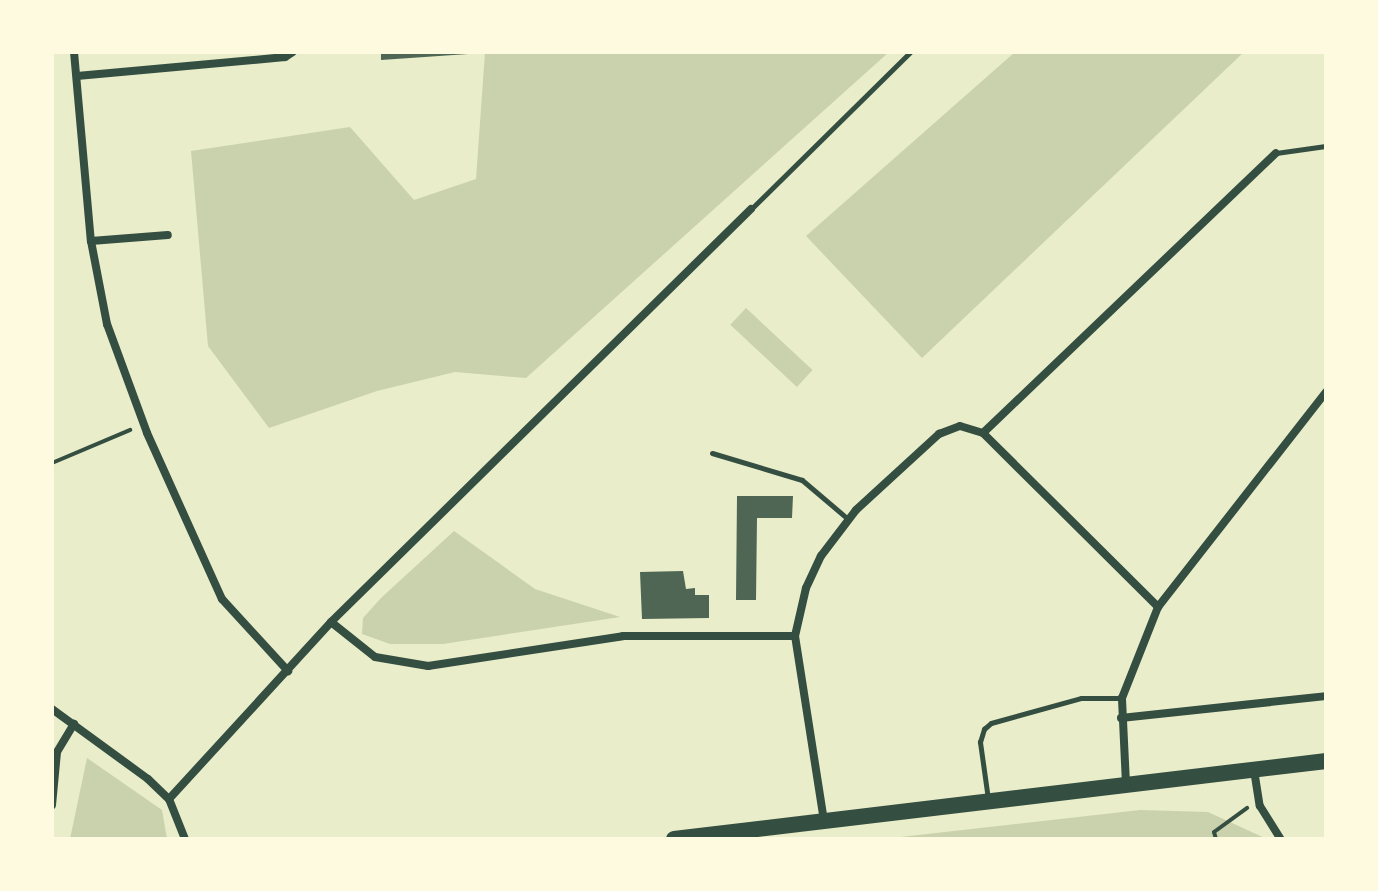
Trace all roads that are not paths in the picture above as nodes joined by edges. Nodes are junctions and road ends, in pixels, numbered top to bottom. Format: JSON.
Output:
{"nodes":[{"id":1,"x":74,"y":52,"type":"edge"},
{"id":2,"x":293,"y":52,"type":"edge"},
{"id":3,"x":910,"y":52,"type":"edge"},
{"id":4,"x":77,"y":76,"type":"junction"},
{"id":5,"x":1326,"y":146,"type":"edge"},
{"id":6,"x":1276,"y":153,"type":"joint"},
{"id":7,"x":751,"y":209,"type":"joint"},
{"id":8,"x":168,"y":235,"type":"dead end"},
{"id":9,"x":91,"y":241,"type":"junction"},
{"id":10,"x":1326,"y":392,"type":"edge"},
{"id":11,"x":983,"y":433,"type":"junction"},
{"id":12,"x":712,"y":453,"type":"dead end"},
{"id":13,"x":848,"y":519,"type":"junction"},
{"id":14,"x":1158,"y":607,"type":"junction"},
{"id":15,"x":331,"y":622,"type":"junction"},
{"id":16,"x":795,"y":636,"type":"junction"},
{"id":17,"x":288,"y":671,"type":"junction"},
{"id":18,"x":1326,"y":696,"type":"edge"},
{"id":19,"x":1122,"y":698,"type":"junction"},
{"id":20,"x":52,"y":709,"type":"edge"},
{"id":21,"x":1121,"y":718,"type":"junction"},
{"id":22,"x":74,"y":724,"type":"junction"},
{"id":23,"x":1326,"y":761,"type":"edge"},
{"id":24,"x":1254,"y":768,"type":"junction"},
{"id":25,"x":1126,"y":784,"type":"junction"},
{"id":26,"x":169,"y":799,"type":"junction"},
{"id":27,"x":988,"y":800,"type":"junction"},
{"id":28,"x":52,"y":805,"type":"edge"},
{"id":29,"x":824,"y":821,"type":"junction"},
{"id":30,"x":185,"y":839,"type":"edge"},
{"id":31,"x":674,"y":839,"type":"edge"},
{"id":32,"x":1281,"y":839,"type":"edge"}],
"edges":[{"from":1,"to":4,"type":"street"},
{"from":2,"to":4,"type":"street"},
{"from":3,"to":7,"type":"lane"},
{"from":4,"to":9,"type":"street"},
{"from":5,"to":6,"type":"lane"},
{"from":6,"to":11,"type":"street"},
{"from":7,"to":15,"type":"street"},
{"from":8,"to":9,"type":"street"},
{"from":9,"to":17,"type":"street"},
{"from":10,"to":14,"type":"street"},
{"from":11,"to":13,"type":"street"},
{"from":11,"to":14,"type":"street"},
{"from":12,"to":13,"type":"lane"},
{"from":13,"to":16,"type":"street"},
{"from":14,"to":19,"type":"street"},
{"from":15,"to":16,"type":"street"},
{"from":15,"to":17,"type":"street"},
{"from":16,"to":29,"type":"street"},
{"from":17,"to":26,"type":"street"},
{"from":18,"to":21,"type":"street"},
{"from":19,"to":21,"type":"street"},
{"from":19,"to":27,"type":"lane"},
{"from":20,"to":22,"type":"street"},
{"from":21,"to":25,"type":"street"},
{"from":22,"to":26,"type":"street"},
{"from":22,"to":28,"type":"street"},
{"from":23,"to":24,"type":"main road"},
{"from":24,"to":25,"type":"main road"},
{"from":24,"to":32,"type":"street"},
{"from":25,"to":27,"type":"main road"},
{"from":26,"to":30,"type":"street"},
{"from":27,"to":29,"type":"main road"},
{"from":29,"to":31,"type":"main road"}]}
